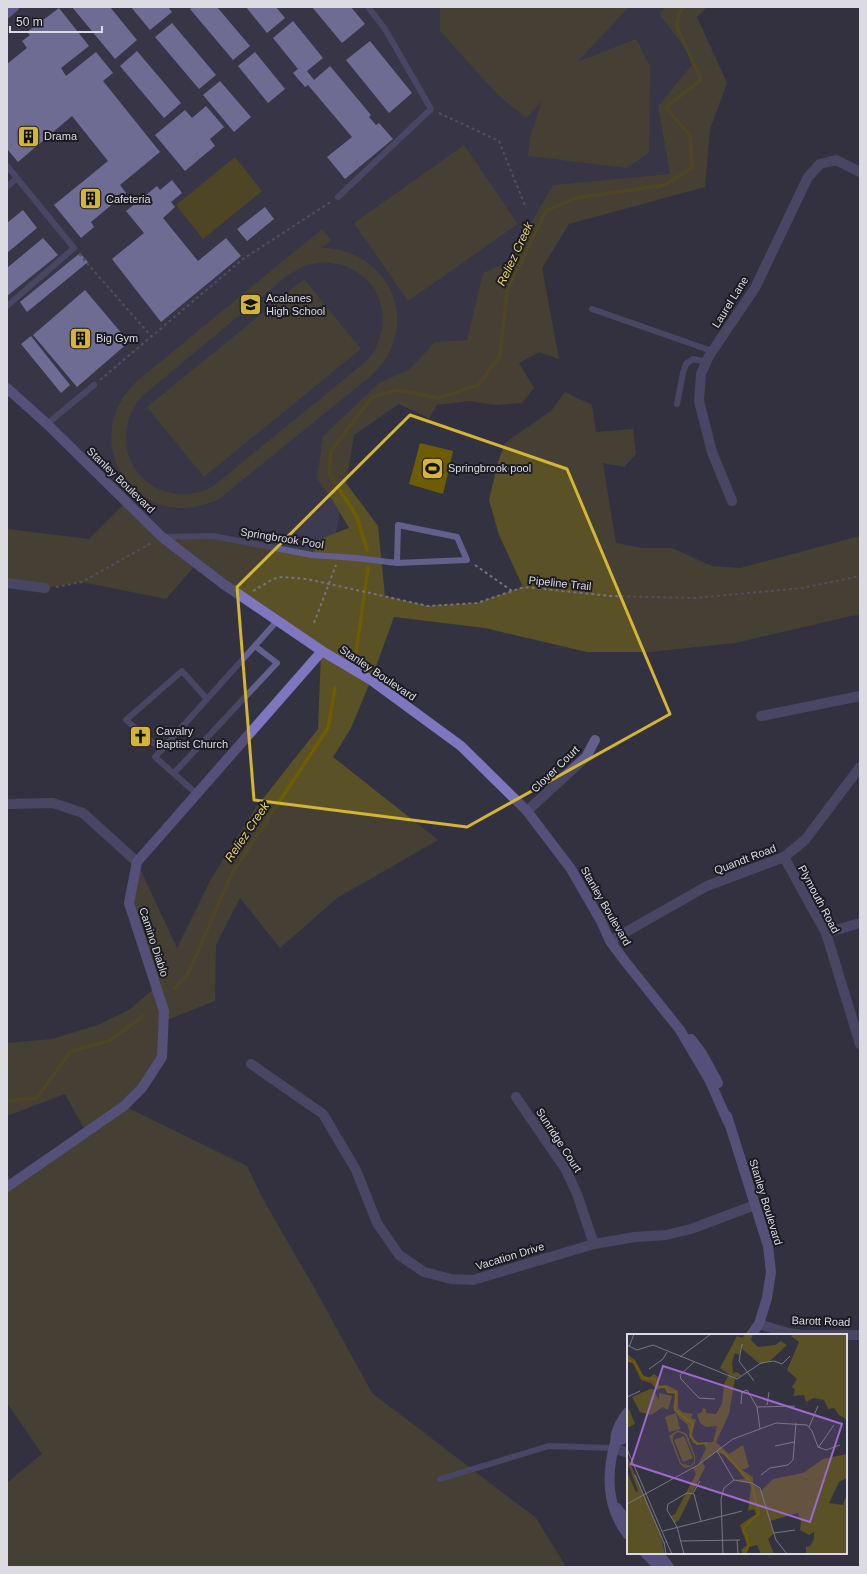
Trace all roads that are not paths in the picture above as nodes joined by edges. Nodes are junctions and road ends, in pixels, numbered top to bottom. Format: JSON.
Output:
{"nodes":[{"id":1,"x":14,"y":7,"type":"edge"},
{"id":2,"x":368,"y":7,"type":"edge"},
{"id":3,"x":7,"y":13,"type":"edge"},
{"id":4,"x":7,"y":166,"type":"edge"},
{"id":5,"x":860,"y":172,"type":"edge"},
{"id":6,"x":17,"y":178,"type":"junction"},
{"id":7,"x":7,"y":187,"type":"edge"},
{"id":8,"x":338,"y":197,"type":"road end"},
{"id":9,"x":7,"y":306,"type":"edge"},
{"id":10,"x":592,"y":309,"type":"dead end"},
{"id":11,"x":712,"y":351,"type":"junction"},
{"id":12,"x":707,"y":362,"type":"junction"},
{"id":13,"x":94,"y":385,"type":"road end"},
{"id":14,"x":7,"y":388,"type":"edge"},
{"id":15,"x":677,"y":404,"type":"dead end"},
{"id":16,"x":47,"y":424,"type":"junction"},
{"id":17,"x":732,"y":501,"type":"dead end"},
{"id":18,"x":162,"y":537,"type":"junction"},
{"id":19,"x":397,"y":563,"type":"junction"},
{"id":20,"x":7,"y":582,"type":"edge"},
{"id":21,"x":45,"y":588,"type":"road end"},
{"id":22,"x":278,"y":620,"type":"junction"},
{"id":23,"x":255,"y":646,"type":"junction"},
{"id":24,"x":322,"y":651,"type":"junction"},
{"id":25,"x":860,"y":696,"type":"edge"},
{"id":26,"x":207,"y":699,"type":"junction"},
{"id":27,"x":761,"y":716,"type":"dead end"},
{"id":28,"x":595,"y":740,"type":"dead end"},
{"id":29,"x":162,"y":750,"type":"junction"},
{"id":30,"x":860,"y":767,"type":"edge"},
{"id":31,"x":174,"y":773,"type":"junction"},
{"id":32,"x":196,"y":794,"type":"junction"},
{"id":33,"x":7,"y":804,"type":"edge"},
{"id":34,"x":527,"y":811,"type":"junction"},
{"id":35,"x":784,"y":857,"type":"junction"},
{"id":36,"x":136,"y":862,"type":"junction"},
{"id":37,"x":860,"y":923,"type":"edge"},
{"id":38,"x":826,"y":933,"type":"junction"},
{"id":39,"x":610,"y":941,"type":"junction"},
{"id":40,"x":860,"y":1044,"type":"edge"},
{"id":41,"x":252,"y":1064,"type":"dead end"},
{"id":42,"x":516,"y":1097,"type":"dead end"},
{"id":43,"x":7,"y":1187,"type":"edge"},
{"id":44,"x":755,"y":1205,"type":"junction"},
{"id":45,"x":594,"y":1244,"type":"junction"},
{"id":46,"x":759,"y":1324,"type":"junction"},
{"id":47,"x":752,"y":1334,"type":"edge"},
{"id":48,"x":795,"y":1334,"type":"edge"},
{"id":49,"x":847,"y":1335,"type":"edge"},
{"id":50,"x":860,"y":1335,"type":"edge"},
{"id":51,"x":627,"y":1414,"type":"edge"},
{"id":52,"x":627,"y":1431,"type":"edge"},
{"id":53,"x":614,"y":1445,"type":"junction"},
{"id":54,"x":627,"y":1452,"type":"edge"},
{"id":55,"x":440,"y":1479,"type":"dead end"},
{"id":56,"x":612,"y":1502,"type":"junction"},
{"id":57,"x":627,"y":1521,"type":"edge"},
{"id":58,"x":627,"y":1533,"type":"edge"},
{"id":59,"x":646,"y":1554,"type":"edge"},
{"id":60,"x":659,"y":1554,"type":"edge"},
{"id":61,"x":659,"y":1567,"type":"edge"},
{"id":62,"x":669,"y":1567,"type":"edge"}],
"edges":[{"from":1,"to":3,"type":"main road"},
{"from":2,"to":8,"type":"lane"},
{"from":4,"to":6,"type":"lane"},
{"from":5,"to":11,"type":"street","name":"Laurel Lane"},
{"from":6,"to":7,"type":"lane"},
{"from":6,"to":9,"type":"lane"},
{"from":10,"to":11,"type":"lane"},
{"from":11,"to":12,"type":"street","name":"Laurel Lane"},
{"from":12,"to":15,"type":"lane"},
{"from":12,"to":17,"type":"street","name":"Laurel Lane"},
{"from":13,"to":16,"type":"lane"},
{"from":14,"to":16,"type":"street","name":"Stanley Boulevard"},
{"from":16,"to":18,"type":"street","name":"Stanley Boulevard"},
{"from":18,"to":19,"type":"lane","name":"Springbrook Pool"},
{"from":18,"to":22,"type":"street","name":"Stanley Boulevard"},
{"from":19,"to":19,"type":"lane","name":"Springbrook Pool"},
{"from":20,"to":21,"type":"street"},
{"from":22,"to":23,"type":"lane"},
{"from":22,"to":24,"type":"street","name":"Stanley Boulevard"},
{"from":23,"to":26,"type":"lane"},
{"from":23,"to":31,"type":"lane"},
{"from":24,"to":32,"type":"street"},
{"from":24,"to":34,"type":"street","name":"Stanley Boulevard"},
{"from":25,"to":27,"type":"street"},
{"from":26,"to":29,"type":"lane"},
{"from":26,"to":29,"type":"lane"},
{"from":28,"to":34,"type":"street","name":"Clover Court"},
{"from":29,"to":31,"type":"lane"},
{"from":30,"to":35,"type":"street","name":"Quandt Road"},
{"from":31,"to":32,"type":"lane"},
{"from":32,"to":36,"type":"street"},
{"from":33,"to":36,"type":"street"},
{"from":34,"to":39,"type":"street","name":"Stanley Boulevard"},
{"from":35,"to":38,"type":"street","name":"Plymouth Road"},
{"from":35,"to":39,"type":"street","name":"Quandt Road"},
{"from":36,"to":43,"type":"street","name":"Camino Diablo"},
{"from":37,"to":38,"type":"street"},
{"from":38,"to":40,"type":"street","name":"Plymouth Road"},
{"from":39,"to":44,"type":"street","name":"Stanley Boulevard"},
{"from":41,"to":45,"type":"street","name":"Vacation Drive"},
{"from":42,"to":45,"type":"street","name":"Sunridge Court"},
{"from":44,"to":45,"type":"street","name":"Vacation Drive"},
{"from":44,"to":46,"type":"street","name":"Stanley Boulevard"},
{"from":46,"to":47,"type":"street","name":"Stanley Boulevard"},
{"from":46,"to":48,"type":"street","name":"Barott Road"},
{"from":49,"to":50,"type":"street","name":"Barott Road"},
{"from":51,"to":53,"type":"street"},
{"from":52,"to":53,"type":"street"},
{"from":53,"to":54,"type":"street"},
{"from":53,"to":55,"type":"lane"},
{"from":53,"to":56,"type":"street"},
{"from":56,"to":57,"type":"street"},
{"from":56,"to":58,"type":"street"},
{"from":59,"to":61,"type":"street"},
{"from":60,"to":62,"type":"street"}]}
